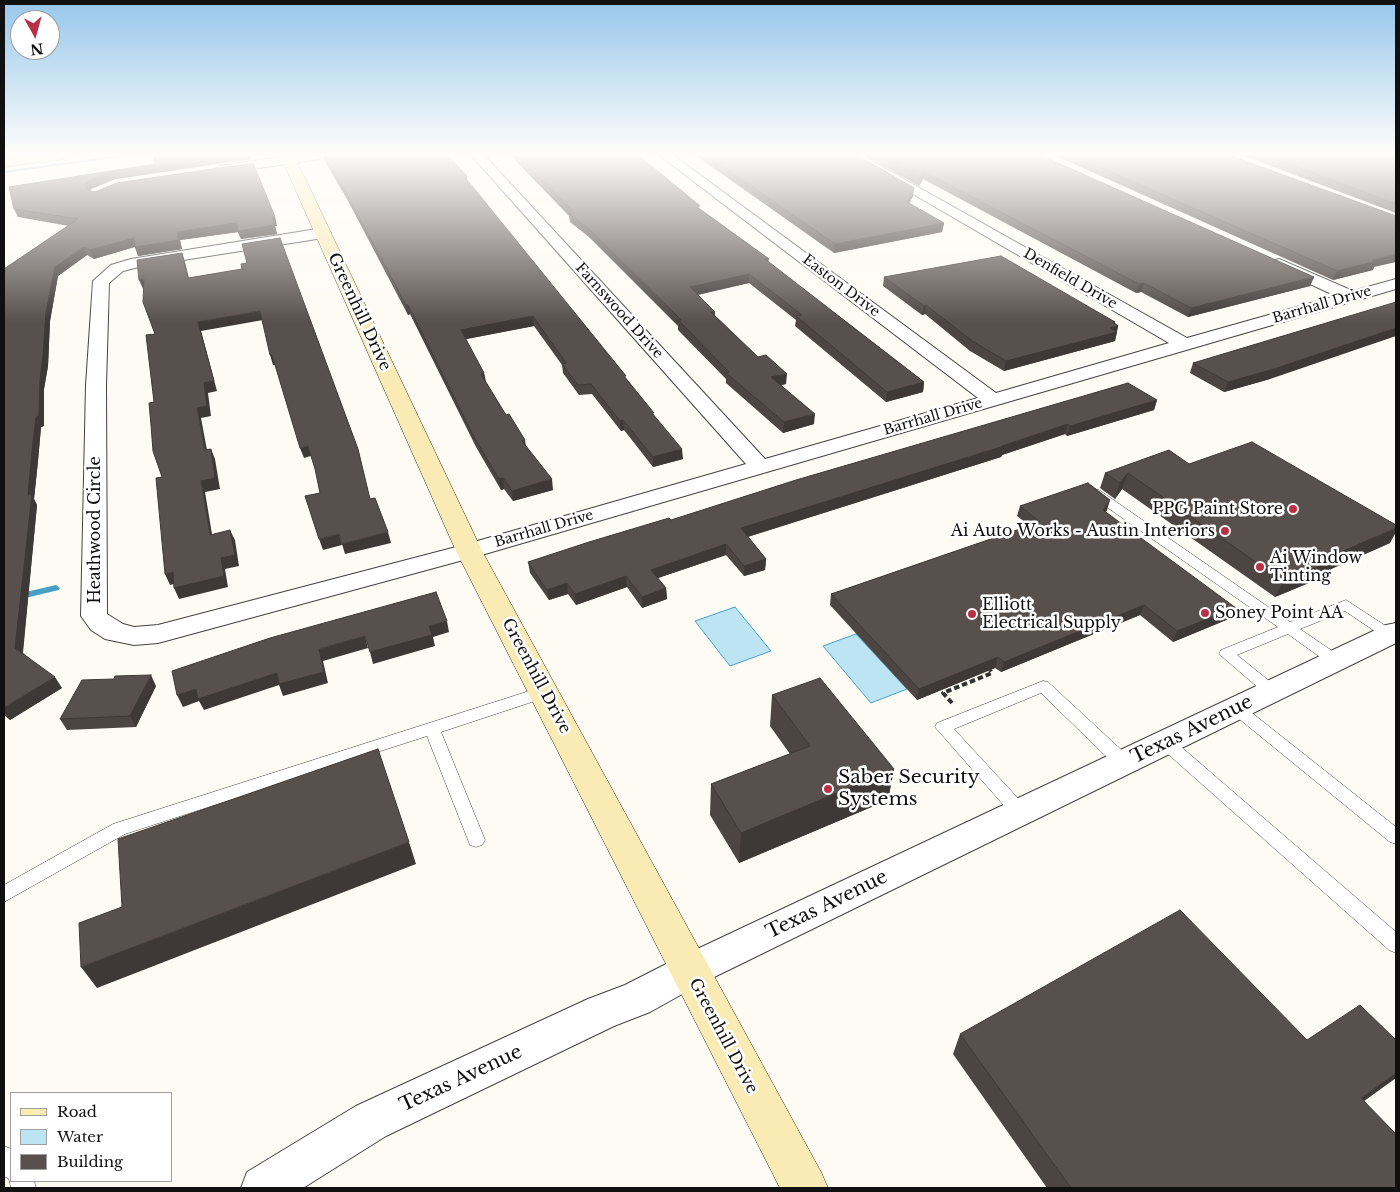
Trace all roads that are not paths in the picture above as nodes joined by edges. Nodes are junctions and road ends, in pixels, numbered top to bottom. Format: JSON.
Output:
{"nodes":[{"id":1,"x":313,"y":211,"type":"edge"},
{"id":2,"x":528,"y":211,"type":"edge"},
{"id":3,"x":740,"y":211,"type":"edge"},
{"id":4,"x":950,"y":211,"type":"edge"},
{"id":5,"x":323,"y":233,"type":"junction"},
{"id":6,"x":1262,"y":256,"type":"edge"},
{"id":7,"x":1396,"y":284,"type":"edge"},
{"id":8,"x":1352,"y":297,"type":"junction"},
{"id":9,"x":1184,"y":344,"type":"junction"},
{"id":10,"x":992,"y":399,"type":"junction"},
{"id":11,"x":761,"y":467,"type":"junction"},
{"id":12,"x":1092,"y":490,"type":"edge"},
{"id":13,"x":469,"y":551,"type":"junction"},
{"id":14,"x":1289,"y":628,"type":"junction"},
{"id":15,"x":1393,"y":634,"type":"edge"},
{"id":16,"x":1336,"y":661,"type":"junction"},
{"id":17,"x":545,"y":692,"type":"junction"},
{"id":18,"x":1273,"y":692,"type":"junction"},
{"id":19,"x":1237,"y":709,"type":"junction"},
{"id":20,"x":432,"y":729,"type":"junction"},
{"id":21,"x":1166,"y":743,"type":"junction"},
{"id":22,"x":1124,"y":763,"type":"junction"},
{"id":23,"x":1020,"y":812,"type":"junction"},
{"id":24,"x":1396,"y":837,"type":"edge"},
{"id":25,"x":476,"y":840,"type":"dead end"},
{"id":26,"x":4,"y":894,"type":"edge"},
{"id":27,"x":1396,"y":944,"type":"edge"},
{"id":28,"x":689,"y":971,"type":"junction"},
{"id":29,"x":263,"y":1188,"type":"edge"},
{"id":30,"x":804,"y":1188,"type":"edge"}],
"edges":[{"from":1,"to":5,"type":"street","name":"Greenhill Drive"},
{"from":2,"to":11,"type":"street","name":"Farnswood Drive"},
{"from":3,"to":10,"type":"street","name":"Easton Drive"},
{"from":4,"to":9,"type":"street","name":"Denfield Drive"},
{"from":5,"to":13,"type":"street","name":"Greenhill Drive"},
{"from":5,"to":13,"type":"street","name":"Heathwood Circle"},
{"from":6,"to":8,"type":"street"},
{"from":7,"to":8,"type":"street","name":"Barrhall Drive"},
{"from":8,"to":9,"type":"street","name":"Barrhall Drive"},
{"from":9,"to":10,"type":"street","name":"Barrhall Drive"},
{"from":10,"to":11,"type":"street","name":"Barrhall Drive"},
{"from":11,"to":13,"type":"street","name":"Barrhall Drive"},
{"from":12,"to":14,"type":"lane"},
{"from":13,"to":17,"type":"street","name":"Greenhill Drive"},
{"from":14,"to":15,"type":"lane"},
{"from":14,"to":16,"type":"lane"},
{"from":14,"to":18,"type":"lane"},
{"from":15,"to":16,"type":"street","name":"Texas Avenue"},
{"from":16,"to":18,"type":"street","name":"Texas Avenue"},
{"from":17,"to":20,"type":"lane"},
{"from":17,"to":28,"type":"street","name":"Greenhill Drive"},
{"from":18,"to":19,"type":"street","name":"Texas Avenue"},
{"from":19,"to":21,"type":"street","name":"Texas Avenue"},
{"from":19,"to":24,"type":"lane"},
{"from":20,"to":25,"type":"lane"},
{"from":20,"to":26,"type":"lane"},
{"from":21,"to":22,"type":"street","name":"Texas Avenue"},
{"from":21,"to":27,"type":"lane"},
{"from":22,"to":23,"type":"street","name":"Texas Avenue"},
{"from":22,"to":23,"type":"lane"},
{"from":23,"to":28,"type":"street","name":"Texas Avenue"},
{"from":28,"to":29,"type":"street","name":"Texas Avenue"},
{"from":28,"to":30,"type":"street","name":"Greenhill Drive"}]}
